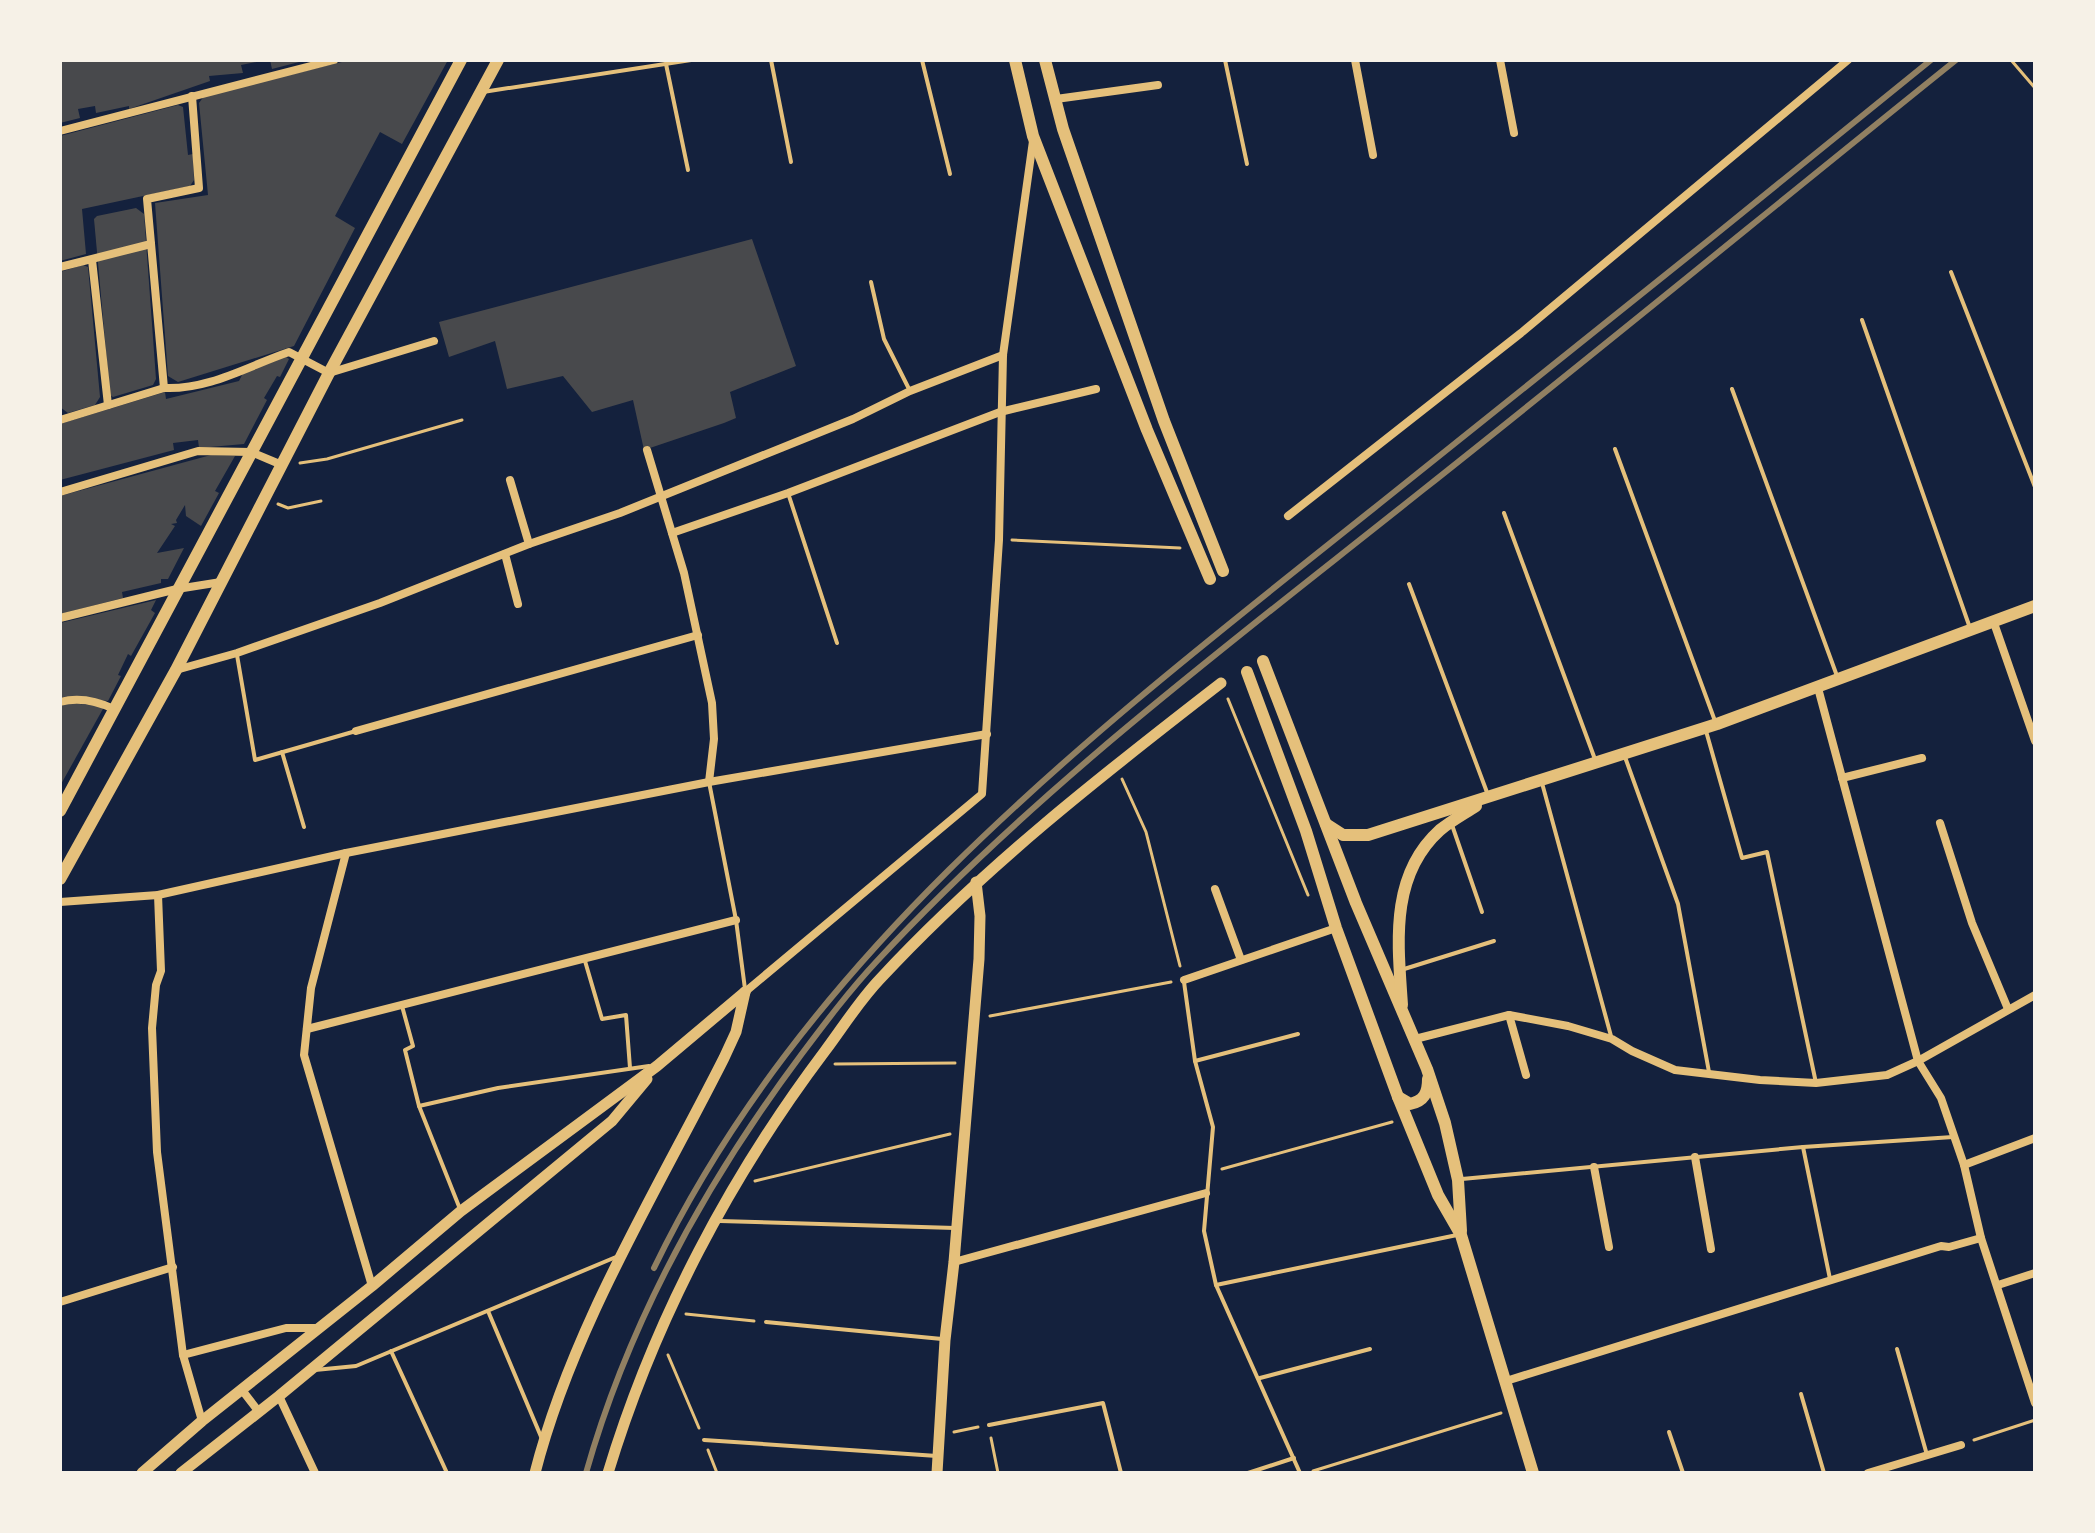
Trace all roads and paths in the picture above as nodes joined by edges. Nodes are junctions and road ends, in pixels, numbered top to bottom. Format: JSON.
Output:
{"nodes":[{"id":1,"x":334,"y":60,"type":"edge"},
{"id":2,"x":461,"y":60,"type":"edge"},
{"id":3,"x":498,"y":60,"type":"edge"},
{"id":4,"x":691,"y":60,"type":"edge"},
{"id":5,"x":771,"y":60,"type":"edge"},
{"id":6,"x":922,"y":60,"type":"edge"},
{"id":7,"x":1015,"y":60,"type":"edge"},
{"id":8,"x":1045,"y":60,"type":"edge"},
{"id":9,"x":1225,"y":60,"type":"edge"},
{"id":10,"x":1355,"y":60,"type":"edge"},
{"id":11,"x":1500,"y":60,"type":"edge"},
{"id":12,"x":1848,"y":60,"type":"edge"},
{"id":13,"x":2011,"y":60,"type":"edge"},
{"id":14,"x":666,"y":64,"type":"junction"},
{"id":15,"x":1158,"y":85,"type":"dead end"},
{"id":16,"x":2035,"y":88,"type":"edge"},
{"id":17,"x":482,"y":93,"type":"junction"},
{"id":18,"x":192,"y":96,"type":"junction"},
{"id":19,"x":1056,"y":99,"type":"junction"},
{"id":20,"x":60,"y":131,"type":"edge"},
{"id":21,"x":1514,"y":133,"type":"dead end"},
{"id":22,"x":1033,"y":136,"type":"junction"},
{"id":23,"x":1373,"y":155,"type":"dead end"},
{"id":24,"x":791,"y":162,"type":"dead end"},
{"id":25,"x":1247,"y":164,"type":"dead end"},
{"id":26,"x":688,"y":170,"type":"dead end"},
{"id":27,"x":950,"y":174,"type":"dead end"},
{"id":28,"x":151,"y":244,"type":"junction"},
{"id":29,"x":92,"y":260,"type":"junction"},
{"id":30,"x":60,"y":267,"type":"edge"},
{"id":31,"x":1951,"y":272,"type":"dead end"},
{"id":32,"x":871,"y":282,"type":"dead end"},
{"id":33,"x":1862,"y":320,"type":"dead end"},
{"id":34,"x":434,"y":341,"type":"dead end"},
{"id":35,"x":1003,"y":355,"type":"junction"},
{"id":36,"x":302,"y":359,"type":"junction"},
{"id":37,"x":329,"y":373,"type":"junction"},
{"id":38,"x":164,"y":388,"type":"junction"},
{"id":39,"x":1096,"y":389,"type":"dead end"},
{"id":40,"x":1732,"y":389,"type":"dead end"},
{"id":41,"x":910,"y":391,"type":"junction"},
{"id":42,"x":108,"y":405,"type":"junction"},
{"id":43,"x":1000,"y":412,"type":"junction"},
{"id":44,"x":60,"y":420,"type":"edge"},
{"id":45,"x":462,"y":420,"type":"dead end"},
{"id":46,"x":1615,"y":449,"type":"dead end"},
{"id":47,"x":647,"y":450,"type":"dead end"},
{"id":48,"x":251,"y":452,"type":"junction"},
{"id":49,"x":282,"y":465,"type":"junction"},
{"id":50,"x":510,"y":480,"type":"dead end"},
{"id":51,"x":2035,"y":487,"type":"edge"},
{"id":52,"x":60,"y":492,"type":"edge"},
{"id":53,"x":788,"y":493,"type":"junction"},
{"id":54,"x":661,"y":495,"type":"junction"},
{"id":55,"x":265,"y":498,"type":"junction"},
{"id":56,"x":321,"y":501,"type":"dead end"},
{"id":57,"x":1504,"y":513,"type":"dead end"},
{"id":58,"x":1288,"y":516,"type":"dead end"},
{"id":59,"x":672,"y":533,"type":"junction"},
{"id":60,"x":999,"y":540,"type":"junction"},
{"id":61,"x":529,"y":544,"type":"junction"},
{"id":62,"x":1196,"y":548,"type":"junction"},
{"id":63,"x":505,"y":554,"type":"junction"},
{"id":64,"x":1223,"y":571,"type":"dead end"},
{"id":65,"x":1210,"y":579,"type":"dead end"},
{"id":66,"x":221,"y":582,"type":"junction"},
{"id":67,"x":1409,"y":584,"type":"dead end"},
{"id":68,"x":177,"y":589,"type":"junction"},
{"id":69,"x":518,"y":604,"type":"dead end"},
{"id":70,"x":2035,"y":606,"type":"edge"},
{"id":71,"x":60,"y":618,"type":"edge"},
{"id":72,"x":1994,"y":623,"type":"junction"},
{"id":73,"x":1970,"y":628,"type":"junction"},
{"id":74,"x":698,"y":635,"type":"junction"},
{"id":75,"x":837,"y":643,"type":"dead end"},
{"id":76,"x":237,"y":653,"type":"junction"},
{"id":77,"x":1263,"y":661,"type":"dead end"},
{"id":78,"x":176,"y":670,"type":"junction"},
{"id":79,"x":1247,"y":672,"type":"dead end"},
{"id":80,"x":1839,"y":679,"type":"junction"},
{"id":81,"x":1221,"y":683,"type":"joint"},
{"id":82,"x":1818,"y":688,"type":"junction"},
{"id":83,"x":60,"y":702,"type":"edge"},
{"id":84,"x":114,"y":709,"type":"junction"},
{"id":85,"x":1711,"y":726,"type":"junction"},
{"id":86,"x":356,"y":731,"type":"joint"},
{"id":87,"x":987,"y":734,"type":"junction"},
{"id":88,"x":2035,"y":741,"type":"edge"},
{"id":89,"x":282,"y":752,"type":"junction"},
{"id":90,"x":1624,"y":753,"type":"junction"},
{"id":91,"x":1922,"y":758,"type":"dead end"},
{"id":92,"x":1596,"y":762,"type":"junction"},
{"id":93,"x":1115,"y":764,"type":"junction"},
{"id":94,"x":1540,"y":778,"type":"junction"},
{"id":95,"x":1842,"y":778,"type":"junction"},
{"id":96,"x":709,"y":782,"type":"junction"},
{"id":97,"x":1488,"y":797,"type":"junction"},
{"id":98,"x":64,"y":799,"type":"edge"},
{"id":99,"x":60,"y":811,"type":"edge"},
{"id":100,"x":1451,"y":823,"type":"junction"},
{"id":101,"x":1940,"y":823,"type":"dead end"},
{"id":102,"x":1326,"y":824,"type":"junction"},
{"id":103,"x":304,"y":827,"type":"dead end"},
{"id":104,"x":346,"y":853,"type":"junction"},
{"id":105,"x":60,"y":879,"type":"edge"},
{"id":106,"x":976,"y":882,"type":"junction"},
{"id":107,"x":1215,"y":889,"type":"dead end"},
{"id":108,"x":158,"y":895,"type":"junction"},
{"id":109,"x":60,"y":902,"type":"edge"},
{"id":110,"x":1311,"y":903,"type":"dead end"},
{"id":111,"x":1482,"y":912,"type":"dead end"},
{"id":112,"x":736,"y":920,"type":"junction"},
{"id":113,"x":1336,"y":928,"type":"junction"},
{"id":114,"x":1494,"y":941,"type":"dead end"},
{"id":115,"x":585,"y":959,"type":"junction"},
{"id":116,"x":1241,"y":960,"type":"junction"},
{"id":117,"x":1400,"y":970,"type":"junction"},
{"id":118,"x":1184,"y":980,"type":"junction"},
{"id":119,"x":745,"y":992,"type":"junction"},
{"id":120,"x":2035,"y":995,"type":"edge"},
{"id":121,"x":402,"y":1005,"type":"junction"},
{"id":122,"x":2008,"y":1009,"type":"junction"},
{"id":123,"x":1403,"y":1015,"type":"junction"},
{"id":124,"x":1509,"y":1015,"type":"junction"},
{"id":125,"x":974,"y":1019,"type":"junction"},
{"id":126,"x":307,"y":1029,"type":"junction"},
{"id":127,"x":1298,"y":1034,"type":"dead end"},
{"id":128,"x":1415,"y":1039,"type":"junction"},
{"id":129,"x":1612,"y":1039,"type":"junction"},
{"id":130,"x":1195,"y":1061,"type":"junction"},
{"id":131,"x":1918,"y":1061,"type":"junction"},
{"id":132,"x":971,"y":1063,"type":"junction"},
{"id":133,"x":816,"y":1064,"type":"junction"},
{"id":134,"x":657,"y":1066,"type":"junction"},
{"id":135,"x":630,"y":1068,"type":"junction"},
{"id":136,"x":1427,"y":1069,"type":"junction"},
{"id":137,"x":1710,"y":1074,"type":"junction"},
{"id":138,"x":1526,"y":1075,"type":"dead end"},
{"id":139,"x":1816,"y":1083,"type":"junction"},
{"id":140,"x":1398,"y":1097,"type":"junction"},
{"id":141,"x":419,"y":1106,"type":"junction"},
{"id":142,"x":1407,"y":1118,"type":"junction"},
{"id":143,"x":965,"y":1131,"type":"junction"},
{"id":144,"x":1953,"y":1137,"type":"junction"},
{"id":145,"x":2035,"y":1138,"type":"edge"},
{"id":146,"x":1803,"y":1147,"type":"junction"},
{"id":147,"x":1695,"y":1157,"type":"junction"},
{"id":148,"x":1964,"y":1165,"type":"junction"},
{"id":149,"x":1594,"y":1167,"type":"junction"},
{"id":150,"x":1210,"y":1172,"type":"junction"},
{"id":151,"x":1458,"y":1180,"type":"junction"},
{"id":152,"x":737,"y":1185,"type":"junction"},
{"id":153,"x":1206,"y":1193,"type":"junction"},
{"id":154,"x":461,"y":1211,"type":"junction"},
{"id":155,"x":716,"y":1221,"type":"junction"},
{"id":156,"x":957,"y":1228,"type":"junction"},
{"id":157,"x":1461,"y":1235,"type":"junction"},
{"id":158,"x":1981,"y":1238,"type":"junction"},
{"id":159,"x":1609,"y":1247,"type":"dead end"},
{"id":160,"x":1711,"y":1249,"type":"dead end"},
{"id":161,"x":622,"y":1255,"type":"junction"},
{"id":162,"x":954,"y":1262,"type":"junction"},
{"id":163,"x":173,"y":1267,"type":"junction"},
{"id":164,"x":2035,"y":1273,"type":"edge"},
{"id":165,"x":1830,"y":1281,"type":"junction"},
{"id":166,"x":1216,"y":1285,"type":"junction"},
{"id":167,"x":1998,"y":1285,"type":"junction"},
{"id":168,"x":372,"y":1286,"type":"junction"},
{"id":169,"x":60,"y":1302,"type":"edge"},
{"id":170,"x":488,"y":1311,"type":"junction"},
{"id":171,"x":667,"y":1312,"type":"junction"},
{"id":172,"x":766,"y":1322,"type":"joint"},
{"id":173,"x":320,"y":1328,"type":"junction"},
{"id":174,"x":658,"y":1338,"type":"junction"},
{"id":175,"x":945,"y":1340,"type":"junction"},
{"id":176,"x":1370,"y":1349,"type":"dead end"},
{"id":177,"x":1897,"y":1349,"type":"dead end"},
{"id":178,"x":391,"y":1351,"type":"junction"},
{"id":179,"x":183,"y":1355,"type":"junction"},
{"id":180,"x":309,"y":1370,"type":"junction"},
{"id":181,"x":1259,"y":1378,"type":"junction"},
{"id":182,"x":1506,"y":1381,"type":"junction"},
{"id":183,"x":242,"y":1390,"type":"junction"},
{"id":184,"x":1801,"y":1394,"type":"dead end"},
{"id":185,"x":279,"y":1396,"type":"junction"},
{"id":186,"x":2035,"y":1401,"type":"edge"},
{"id":187,"x":1514,"y":1409,"type":"junction"},
{"id":188,"x":259,"y":1412,"type":"junction"},
{"id":189,"x":2035,"y":1420,"type":"edge"},
{"id":190,"x":202,"y":1421,"type":"junction"},
{"id":191,"x":989,"y":1425,"type":"junction"},
{"id":192,"x":1669,"y":1432,"type":"dead end"},
{"id":193,"x":940,"y":1434,"type":"junction"},
{"id":194,"x":704,"y":1440,"type":"junction"},
{"id":195,"x":543,"y":1441,"type":"junction"},
{"id":196,"x":1961,"y":1445,"type":"joint"},
{"id":197,"x":1927,"y":1455,"type":"junction"},
{"id":198,"x":938,"y":1456,"type":"junction"},
{"id":199,"x":1294,"y":1458,"type":"junction"},
{"id":200,"x":142,"y":1473,"type":"edge"},
{"id":201,"x":181,"y":1473,"type":"edge"},
{"id":202,"x":315,"y":1473,"type":"edge"},
{"id":203,"x":447,"y":1473,"type":"edge"},
{"id":204,"x":535,"y":1473,"type":"edge"},
{"id":205,"x":608,"y":1473,"type":"edge"},
{"id":206,"x":717,"y":1473,"type":"edge"},
{"id":207,"x":937,"y":1473,"type":"edge"},
{"id":208,"x":998,"y":1473,"type":"edge"},
{"id":209,"x":1121,"y":1473,"type":"edge"},
{"id":210,"x":1248,"y":1473,"type":"edge"},
{"id":211,"x":1303,"y":1473,"type":"edge"},
{"id":212,"x":1533,"y":1473,"type":"edge"},
{"id":213,"x":1683,"y":1473,"type":"edge"},
{"id":214,"x":1824,"y":1473,"type":"edge"},
{"id":215,"x":1868,"y":1473,"type":"edge"}],
"edges":[{"from":1,"to":18,"type":"street"},
{"from":2,"to":36,"type":"main road"},
{"from":3,"to":17,"type":"main road"},
{"from":4,"to":14,"type":"lane"},
{"from":5,"to":24,"type":"lane"},
{"from":6,"to":27,"type":"lane"},
{"from":7,"to":22,"type":"main road"},
{"from":8,"to":19,"type":"main road"},
{"from":9,"to":25,"type":"lane"},
{"from":10,"to":23,"type":"street"},
{"from":11,"to":21,"type":"street"},
{"from":12,"to":58,"type":"street"},
{"from":13,"to":16,"type":"path"},
{"from":14,"to":17,"type":"lane"},
{"from":14,"to":26,"type":"lane"},
{"from":15,"to":19,"type":"street"},
{"from":17,"to":37,"type":"main road"},
{"from":18,"to":20,"type":"street"},
{"from":18,"to":28,"type":"street"},
{"from":19,"to":64,"type":"main road"},
{"from":22,"to":35,"type":"street"},
{"from":22,"to":62,"type":"main road"},
{"from":28,"to":29,"type":"street"},
{"from":28,"to":38,"type":"street"},
{"from":29,"to":30,"type":"street"},
{"from":29,"to":42,"type":"street"},
{"from":31,"to":51,"type":"lane"},
{"from":32,"to":41,"type":"lane"},
{"from":33,"to":73,"type":"lane"},
{"from":34,"to":37,"type":"street"},
{"from":35,"to":41,"type":"street"},
{"from":35,"to":43,"type":"street"},
{"from":36,"to":37,"type":"street"},
{"from":36,"to":38,"type":"street"},
{"from":36,"to":48,"type":"main road"},
{"from":37,"to":49,"type":"main road"},
{"from":38,"to":42,"type":"street"},
{"from":39,"to":43,"type":"street"},
{"from":40,"to":80,"type":"lane"},
{"from":41,"to":54,"type":"street"},
{"from":42,"to":44,"type":"street"},
{"from":43,"to":53,"type":"street"},
{"from":43,"to":60,"type":"street"},
{"from":45,"to":49,"type":"path"},
{"from":46,"to":85,"type":"lane"},
{"from":47,"to":54,"type":"street"},
{"from":48,"to":49,"type":"street"},
{"from":48,"to":52,"type":"street"},
{"from":48,"to":68,"type":"main road"},
{"from":49,"to":55,"type":"main road"},
{"from":50,"to":61,"type":"street"},
{"from":53,"to":59,"type":"street"},
{"from":53,"to":75,"type":"lane"},
{"from":54,"to":59,"type":"street"},
{"from":54,"to":61,"type":"street"},
{"from":55,"to":56,"type":"path"},
{"from":55,"to":66,"type":"main road"},
{"from":57,"to":92,"type":"lane"},
{"from":59,"to":74,"type":"street"},
{"from":60,"to":62,"type":"path"},
{"from":60,"to":87,"type":"street"},
{"from":61,"to":63,"type":"street"},
{"from":62,"to":65,"type":"main road"},
{"from":63,"to":69,"type":"street"},
{"from":63,"to":76,"type":"street"},
{"from":66,"to":68,"type":"street"},
{"from":66,"to":78,"type":"main road"},
{"from":67,"to":97,"type":"lane"},
{"from":68,"to":71,"type":"street"},
{"from":68,"to":84,"type":"main road"},
{"from":70,"to":72,"type":"main road"},
{"from":72,"to":73,"type":"main road"},
{"from":72,"to":88,"type":"street"},
{"from":73,"to":80,"type":"main road"},
{"from":74,"to":86,"type":"street"},
{"from":74,"to":96,"type":"street"},
{"from":76,"to":78,"type":"street"},
{"from":76,"to":89,"type":"lane"},
{"from":77,"to":102,"type":"main road"},
{"from":78,"to":105,"type":"main road"},
{"from":79,"to":113,"type":"main road"},
{"from":80,"to":82,"type":"main road"},
{"from":81,"to":93,"type":"street"},
{"from":81,"to":110,"type":"path"},
{"from":82,"to":85,"type":"main road"},
{"from":82,"to":95,"type":"street"},
{"from":83,"to":84,"type":"street"},
{"from":84,"to":98,"type":"main road"},
{"from":85,"to":90,"type":"main road"},
{"from":85,"to":139,"type":"lane"},
{"from":86,"to":89,"type":"lane"},
{"from":87,"to":96,"type":"street"},
{"from":87,"to":119,"type":"street"},
{"from":89,"to":103,"type":"lane"},
{"from":90,"to":92,"type":"main road"},
{"from":90,"to":137,"type":"lane"},
{"from":91,"to":95,"type":"street"},
{"from":92,"to":94,"type":"main road"},
{"from":93,"to":106,"type":"street"},
{"from":93,"to":118,"type":"path"},
{"from":94,"to":97,"type":"main road"},
{"from":94,"to":129,"type":"lane"},
{"from":95,"to":131,"type":"street"},
{"from":96,"to":104,"type":"street"},
{"from":96,"to":112,"type":"lane"},
{"from":97,"to":100,"type":"main road"},
{"from":97,"to":102,"type":"main road"},
{"from":98,"to":99,"type":"main road"},
{"from":100,"to":111,"type":"lane"},
{"from":100,"to":117,"type":"main road"},
{"from":101,"to":122,"type":"street"},
{"from":102,"to":123,"type":"main road"},
{"from":104,"to":108,"type":"street"},
{"from":104,"to":126,"type":"street"},
{"from":106,"to":125,"type":"street"},
{"from":106,"to":133,"type":"street"},
{"from":107,"to":116,"type":"street"},
{"from":108,"to":109,"type":"street"},
{"from":108,"to":163,"type":"street"},
{"from":112,"to":115,"type":"street"},
{"from":112,"to":119,"type":"lane"},
{"from":113,"to":116,"type":"street"},
{"from":113,"to":140,"type":"main road"},
{"from":114,"to":117,"type":"lane"},
{"from":115,"to":121,"type":"street"},
{"from":115,"to":135,"type":"lane"},
{"from":116,"to":118,"type":"street"},
{"from":117,"to":123,"type":"main road"},
{"from":118,"to":125,"type":"path"},
{"from":118,"to":130,"type":"lane"},
{"from":119,"to":134,"type":"street"},
{"from":119,"to":161,"type":"street"},
{"from":120,"to":122,"type":"street"},
{"from":121,"to":126,"type":"street"},
{"from":121,"to":141,"type":"lane"},
{"from":122,"to":131,"type":"street"},
{"from":123,"to":128,"type":"main road"},
{"from":124,"to":128,"type":"street"},
{"from":124,"to":129,"type":"street"},
{"from":124,"to":138,"type":"street"},
{"from":125,"to":132,"type":"street"},
{"from":126,"to":168,"type":"street"},
{"from":127,"to":130,"type":"lane"},
{"from":128,"to":136,"type":"main road"},
{"from":129,"to":137,"type":"street"},
{"from":130,"to":150,"type":"lane"},
{"from":131,"to":139,"type":"street"},
{"from":131,"to":144,"type":"street"},
{"from":132,"to":133,"type":"path"},
{"from":132,"to":143,"type":"street"},
{"from":133,"to":152,"type":"street"},
{"from":134,"to":135,"type":"lane"},
{"from":134,"to":154,"type":"street"},
{"from":134,"to":180,"type":"street"},
{"from":135,"to":141,"type":"lane"},
{"from":136,"to":140,"type":"main road"},
{"from":136,"to":151,"type":"main road"},
{"from":137,"to":139,"type":"street"},
{"from":140,"to":142,"type":"main road"},
{"from":141,"to":154,"type":"lane"},
{"from":142,"to":150,"type":"path"},
{"from":142,"to":157,"type":"main road"},
{"from":143,"to":152,"type":"path"},
{"from":143,"to":156,"type":"street"},
{"from":144,"to":146,"type":"lane"},
{"from":144,"to":148,"type":"street"},
{"from":145,"to":148,"type":"street"},
{"from":146,"to":147,"type":"lane"},
{"from":146,"to":165,"type":"lane"},
{"from":147,"to":149,"type":"lane"},
{"from":147,"to":160,"type":"street"},
{"from":148,"to":158,"type":"street"},
{"from":149,"to":151,"type":"lane"},
{"from":149,"to":159,"type":"street"},
{"from":150,"to":153,"type":"lane"},
{"from":151,"to":157,"type":"main road"},
{"from":152,"to":155,"type":"street"},
{"from":153,"to":162,"type":"street"},
{"from":153,"to":166,"type":"lane"},
{"from":154,"to":168,"type":"street"},
{"from":155,"to":156,"type":"lane"},
{"from":155,"to":171,"type":"street"},
{"from":156,"to":162,"type":"street"},
{"from":157,"to":166,"type":"lane"},
{"from":157,"to":182,"type":"main road"},
{"from":158,"to":165,"type":"street"},
{"from":158,"to":167,"type":"street"},
{"from":161,"to":170,"type":"lane"},
{"from":161,"to":195,"type":"street"},
{"from":162,"to":175,"type":"street"},
{"from":163,"to":169,"type":"street"},
{"from":163,"to":179,"type":"street"},
{"from":164,"to":167,"type":"street"},
{"from":165,"to":182,"type":"street"},
{"from":166,"to":181,"type":"lane"},
{"from":167,"to":186,"type":"street"},
{"from":168,"to":173,"type":"street"},
{"from":170,"to":178,"type":"lane"},
{"from":170,"to":195,"type":"lane"},
{"from":171,"to":172,"type":"path"},
{"from":171,"to":174,"type":"street"},
{"from":172,"to":175,"type":"lane"},
{"from":173,"to":179,"type":"street"},
{"from":173,"to":183,"type":"street"},
{"from":174,"to":194,"type":"path"},
{"from":174,"to":205,"type":"street"},
{"from":175,"to":193,"type":"street"},
{"from":176,"to":181,"type":"lane"},
{"from":177,"to":197,"type":"lane"},
{"from":178,"to":180,"type":"lane"},
{"from":178,"to":203,"type":"lane"},
{"from":179,"to":190,"type":"street"},
{"from":180,"to":185,"type":"street"},
{"from":181,"to":199,"type":"lane"},
{"from":182,"to":187,"type":"main road"},
{"from":183,"to":188,"type":"street"},
{"from":183,"to":190,"type":"street"},
{"from":184,"to":214,"type":"lane"},
{"from":185,"to":188,"type":"street"},
{"from":185,"to":202,"type":"street"},
{"from":187,"to":211,"type":"path"},
{"from":187,"to":212,"type":"main road"},
{"from":188,"to":201,"type":"street"},
{"from":189,"to":196,"type":"path"},
{"from":190,"to":200,"type":"street"},
{"from":191,"to":193,"type":"path"},
{"from":191,"to":208,"type":"path"},
{"from":191,"to":209,"type":"lane"},
{"from":192,"to":213,"type":"lane"},
{"from":193,"to":198,"type":"street"},
{"from":194,"to":198,"type":"lane"},
{"from":194,"to":206,"type":"path"},
{"from":195,"to":204,"type":"street"},
{"from":196,"to":197,"type":"street"},
{"from":197,"to":215,"type":"street"},
{"from":198,"to":207,"type":"street"},
{"from":199,"to":210,"type":"lane"},
{"from":199,"to":211,"type":"lane"}]}
